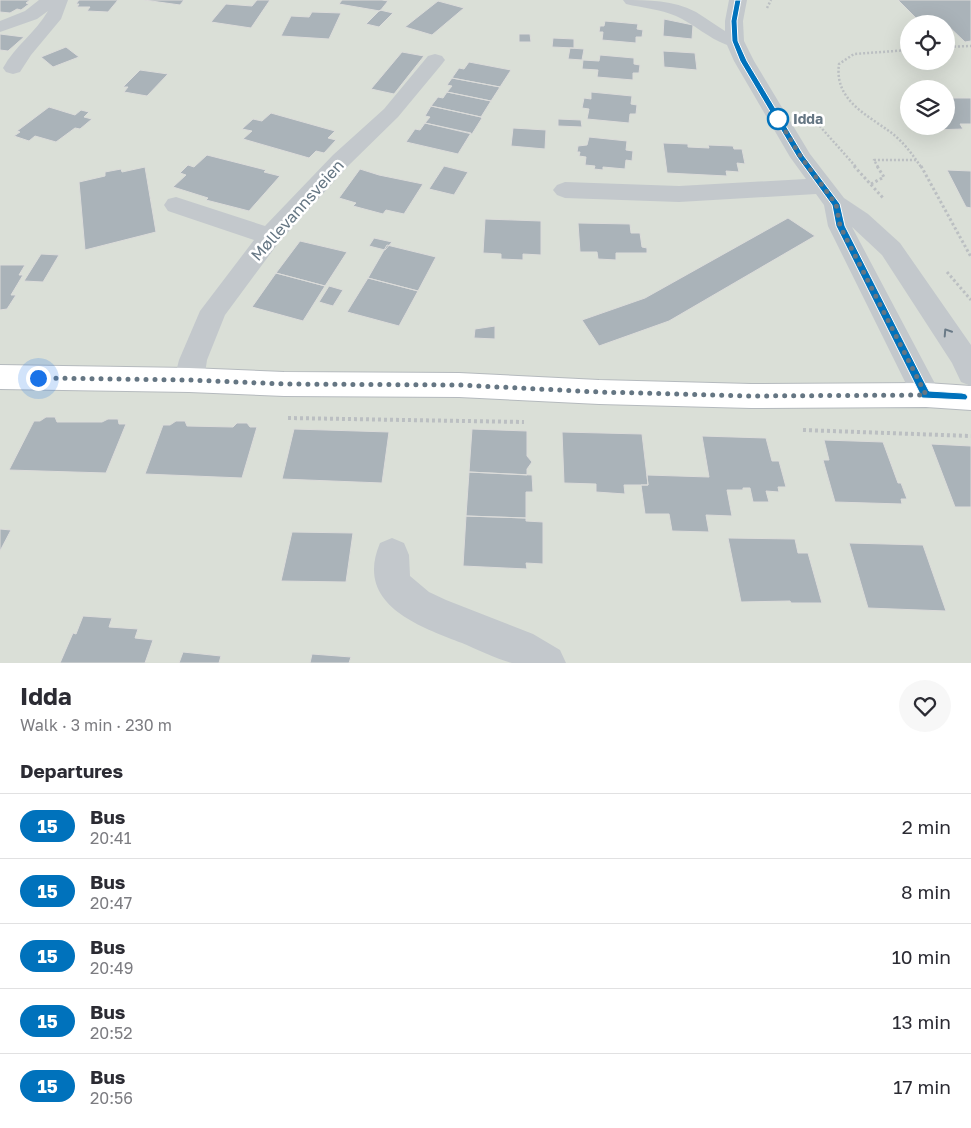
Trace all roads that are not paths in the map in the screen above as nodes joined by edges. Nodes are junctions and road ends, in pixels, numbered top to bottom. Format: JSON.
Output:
{"nodes":[{"id":1,"x":50,"y":0,"type":"edge"},
{"id":2,"x":59,"y":0,"type":"edge"},
{"id":3,"x":632,"y":0,"type":"edge"},
{"id":4,"x":738,"y":0,"type":"edge"},
{"id":5,"x":0,"y":27,"type":"edge"},
{"id":6,"x":735,"y":41,"type":"junction"},
{"id":7,"x":435,"y":60,"type":"dead end"},
{"id":8,"x":13,"y":68,"type":"dead end"},
{"id":9,"x":583,"y":175,"type":"dead end"},
{"id":10,"x":824,"y":188,"type":"junction"},
{"id":11,"x":565,"y":190,"type":"dead end"},
{"id":12,"x":176,"y":205,"type":"dead end"},
{"id":13,"x":270,"y":236,"type":"junction"},
{"id":14,"x":971,"y":374,"type":"edge"},
{"id":15,"x":0,"y":378,"type":"edge"},
{"id":16,"x":189,"y":380,"type":"junction"},
{"id":17,"x":926,"y":395,"type":"junction"},
{"id":18,"x":971,"y":398,"type":"edge"},
{"id":19,"x":392,"y":555,"type":"dead end"},
{"id":20,"x":546,"y":663,"type":"edge"}],
"edges":[{"from":1,"to":5,"type":"street"},
{"from":2,"to":8,"type":"street"},
{"from":3,"to":6,"type":"street"},
{"from":4,"to":6,"type":"street"},
{"from":6,"to":10,"type":"street"},
{"from":7,"to":13,"type":"street","name":"Møllevannsveien"},
{"from":9,"to":10,"type":"street"},
{"from":10,"to":11,"type":"street"},
{"from":14,"to":10,"type":"street","one_way":true},
{"from":10,"to":17,"type":"street"},
{"from":12,"to":13,"type":"street"},
{"from":13,"to":16,"type":"street","name":"Møllevannsveien"},
{"from":15,"to":16,"type":"main road"},
{"from":16,"to":17,"type":"main road"},
{"from":17,"to":18,"type":"main road"},
{"from":19,"to":20,"type":"street"}]}
